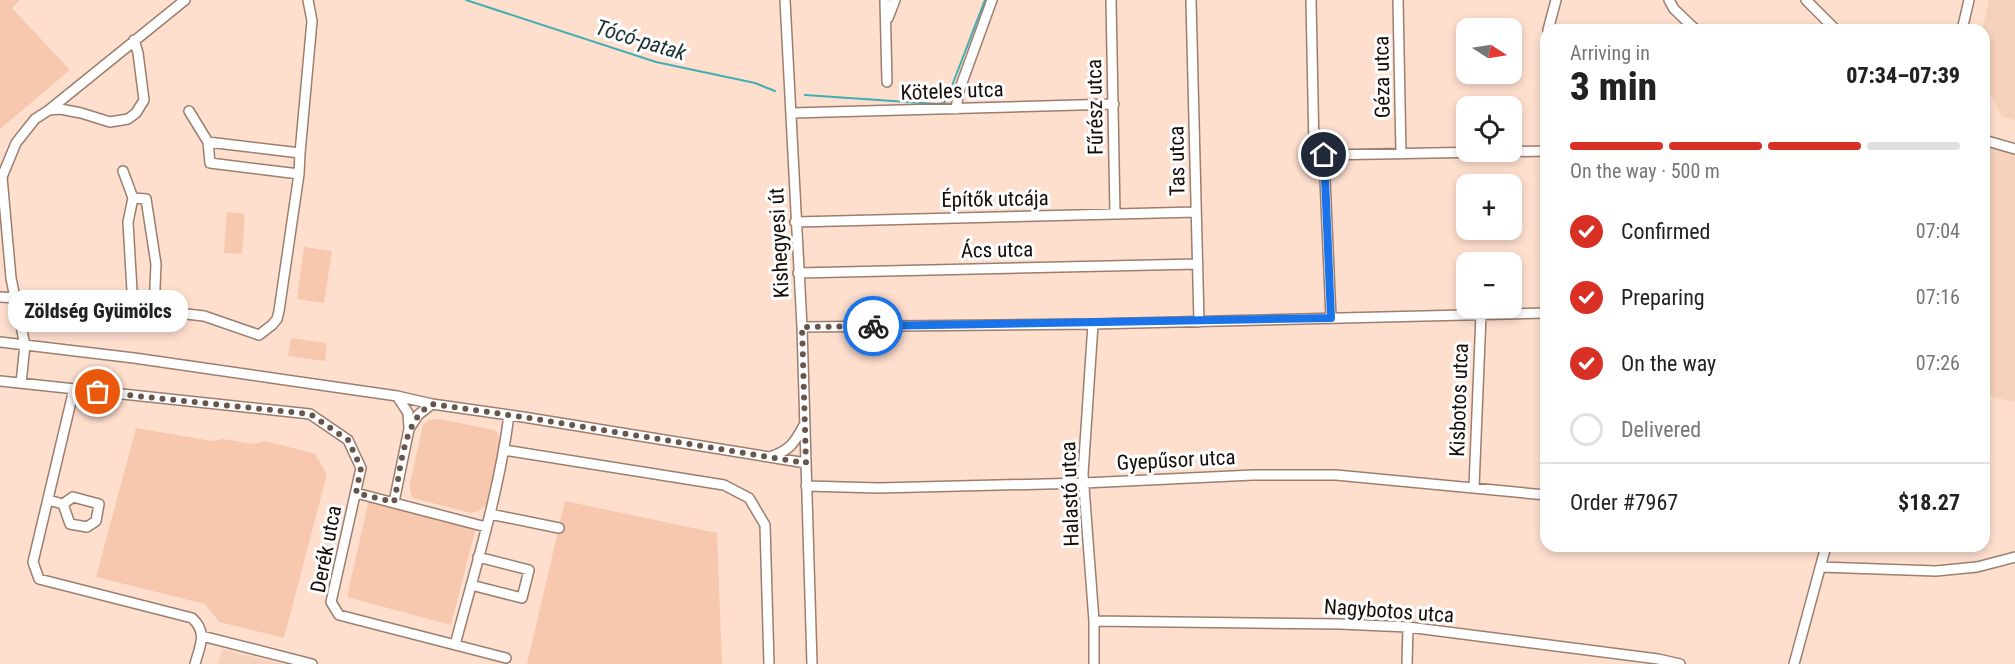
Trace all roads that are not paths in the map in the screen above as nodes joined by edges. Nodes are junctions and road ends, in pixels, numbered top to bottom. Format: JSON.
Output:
{"nodes":[{"id":1,"x":185,"y":0,"type":"edge"},
{"id":2,"x":308,"y":0,"type":"edge"},
{"id":3,"x":785,"y":0,"type":"edge"},
{"id":4,"x":885,"y":0,"type":"edge"},
{"id":5,"x":895,"y":0,"type":"edge"},
{"id":6,"x":992,"y":0,"type":"edge"},
{"id":7,"x":1111,"y":0,"type":"edge"},
{"id":8,"x":1191,"y":0,"type":"edge"},
{"id":9,"x":1311,"y":0,"type":"edge"},
{"id":10,"x":1398,"y":0,"type":"edge"},
{"id":11,"x":1556,"y":0,"type":"edge"},
{"id":12,"x":1669,"y":0,"type":"edge"},
{"id":13,"x":1806,"y":0,"type":"edge"},
{"id":14,"x":1969,"y":0,"type":"edge"},
{"id":15,"x":887,"y":23,"type":"junction"},
{"id":16,"x":1550,"y":24,"type":"edge"},
{"id":17,"x":1690,"y":24,"type":"edge"},
{"id":18,"x":1830,"y":24,"type":"edge"},
{"id":19,"x":1963,"y":24,"type":"edge"},
{"id":20,"x":134,"y":40,"type":"junction"},
{"id":21,"x":887,"y":82,"type":"dead end"},
{"id":22,"x":1114,"y":104,"type":"junction"},
{"id":23,"x":956,"y":109,"type":"junction"},
{"id":24,"x":50,"y":110,"type":"junction"},
{"id":25,"x":189,"y":111,"type":"dead end"},
{"id":26,"x":792,"y":113,"type":"junction"},
{"id":27,"x":208,"y":142,"type":"junction"},
{"id":28,"x":1990,"y":142,"type":"edge"},
{"id":29,"x":2015,"y":149,"type":"edge"},
{"id":30,"x":1540,"y":151,"type":"edge"},
{"id":31,"x":300,"y":153,"type":"junction"},
{"id":32,"x":1401,"y":154,"type":"junction"},
{"id":33,"x":1324,"y":155,"type":"junction"},
{"id":34,"x":123,"y":171,"type":"dead end"},
{"id":35,"x":299,"y":174,"type":"junction"},
{"id":36,"x":1,"y":177,"type":"edge"},
{"id":37,"x":133,"y":198,"type":"junction"},
{"id":38,"x":1196,"y":213,"type":"junction"},
{"id":39,"x":1115,"y":214,"type":"junction"},
{"id":40,"x":795,"y":222,"type":"junction"},
{"id":41,"x":1198,"y":264,"type":"junction"},
{"id":42,"x":798,"y":273,"type":"junction"},
{"id":43,"x":0,"y":275,"type":"edge"},
{"id":44,"x":11,"y":278,"type":"junction"},
{"id":45,"x":0,"y":297,"type":"edge"},
{"id":46,"x":15,"y":298,"type":"junction"},
{"id":47,"x":133,"y":308,"type":"junction"},
{"id":48,"x":154,"y":311,"type":"junction"},
{"id":49,"x":1540,"y":313,"type":"edge"},
{"id":50,"x":1522,"y":314,"type":"edge"},
{"id":51,"x":1456,"y":316,"type":"edge"},
{"id":52,"x":1331,"y":318,"type":"junction"},
{"id":53,"x":1481,"y":318,"type":"edge"},
{"id":54,"x":1199,"y":322,"type":"junction"},
{"id":55,"x":1093,"y":324,"type":"junction"},
{"id":56,"x":802,"y":327,"type":"junction"},
{"id":57,"x":0,"y":342,"type":"edge"},
{"id":58,"x":25,"y":345,"type":"junction"},
{"id":59,"x":0,"y":381,"type":"edge"},
{"id":60,"x":21,"y":383,"type":"junction"},
{"id":61,"x":74,"y":389,"type":"junction"},
{"id":62,"x":397,"y":396,"type":"junction"},
{"id":63,"x":432,"y":404,"type":"junction"},
{"id":64,"x":509,"y":415,"type":"junction"},
{"id":65,"x":804,"y":424,"type":"junction"},
{"id":66,"x":410,"y":429,"type":"junction"},
{"id":67,"x":504,"y":450,"type":"junction"},
{"id":68,"x":767,"y":458,"type":"junction"},
{"id":69,"x":806,"y":463,"type":"junction"},
{"id":70,"x":1084,"y":483,"type":"junction"},
{"id":71,"x":806,"y":486,"type":"junction"},
{"id":72,"x":1474,"y":487,"type":"junction"},
{"id":73,"x":356,"y":493,"type":"junction"},
{"id":74,"x":1540,"y":494,"type":"edge"},
{"id":75,"x":48,"y":500,"type":"junction"},
{"id":76,"x":394,"y":502,"type":"junction"},
{"id":77,"x":63,"y":504,"type":"dead end"},
{"id":78,"x":490,"y":514,"type":"junction"},
{"id":79,"x":486,"y":527,"type":"junction"},
{"id":80,"x":558,"y":528,"type":"dead end"},
{"id":81,"x":1824,"y":552,"type":"edge"},
{"id":82,"x":478,"y":557,"type":"junction"},
{"id":83,"x":2015,"y":557,"type":"edge"},
{"id":84,"x":1820,"y":567,"type":"junction"},
{"id":85,"x":471,"y":585,"type":"junction"},
{"id":86,"x":1094,"y":621,"type":"junction"},
{"id":87,"x":1408,"y":627,"type":"junction"},
{"id":88,"x":202,"y":636,"type":"junction"},
{"id":89,"x":455,"y":645,"type":"junction"},
{"id":90,"x":506,"y":658,"type":"dead end"},
{"id":91,"x":195,"y":664,"type":"edge"},
{"id":92,"x":312,"y":664,"type":"edge"},
{"id":93,"x":769,"y":664,"type":"edge"},
{"id":94,"x":812,"y":664,"type":"edge"},
{"id":95,"x":1094,"y":664,"type":"edge"},
{"id":96,"x":1407,"y":664,"type":"edge"},
{"id":97,"x":1680,"y":664,"type":"edge"},
{"id":98,"x":1794,"y":664,"type":"edge"}],
"edges":[{"from":1,"to":20,"type":"street"},
{"from":2,"to":31,"type":"street"},
{"from":3,"to":26,"type":"street","name":"Kishegyesi út"},
{"from":4,"to":15,"type":"street"},
{"from":5,"to":15,"type":"street"},
{"from":6,"to":23,"type":"street"},
{"from":7,"to":22,"type":"street","name":"Fűrész utca"},
{"from":8,"to":38,"type":"street","name":"Tas utca"},
{"from":9,"to":33,"type":"street"},
{"from":10,"to":32,"type":"street","name":"Géza utca"},
{"from":11,"to":16,"type":"street"},
{"from":12,"to":17,"type":"street"},
{"from":13,"to":18,"type":"street"},
{"from":14,"to":19,"type":"street"},
{"from":15,"to":21,"type":"street"},
{"from":20,"to":24,"type":"street"},
{"from":20,"to":24,"type":"street"},
{"from":22,"to":23,"type":"street","name":"Köteles utca"},
{"from":22,"to":39,"type":"street","name":"Fűrész utca"},
{"from":23,"to":26,"type":"street","name":"Köteles utca"},
{"from":24,"to":36,"type":"street"},
{"from":25,"to":27,"type":"street"},
{"from":26,"to":40,"type":"street","name":"Kishegyesi út"},
{"from":27,"to":31,"type":"street"},
{"from":27,"to":35,"type":"street"},
{"from":28,"to":29,"type":"street"},
{"from":30,"to":32,"type":"street"},
{"from":31,"to":35,"type":"street"},
{"from":32,"to":33,"type":"street"},
{"from":33,"to":52,"type":"street"},
{"from":34,"to":37,"type":"street"},
{"from":35,"to":48,"type":"street"},
{"from":36,"to":44,"type":"street"},
{"from":37,"to":47,"type":"street"},
{"from":37,"to":48,"type":"street"},
{"from":38,"to":39,"type":"street","name":"Építők utcája"},
{"from":38,"to":41,"type":"street","name":"Tas utca"},
{"from":39,"to":40,"type":"street","name":"Építők utcája"},
{"from":40,"to":42,"type":"street","name":"Kishegyesi út"},
{"from":41,"to":42,"type":"street","name":"Ács utca"},
{"from":41,"to":54,"type":"street","name":"Tas utca"},
{"from":42,"to":56,"type":"street","name":"Kishegyesi út"},
{"from":43,"to":44,"type":"street"},
{"from":44,"to":46,"type":"street"},
{"from":45,"to":46,"type":"street"},
{"from":46,"to":47,"type":"street"},
{"from":46,"to":58,"type":"street"},
{"from":47,"to":48,"type":"street"},
{"from":49,"to":50,"type":"street"},
{"from":51,"to":52,"type":"street"},
{"from":52,"to":54,"type":"street"},
{"from":53,"to":72,"type":"street","name":"Kisbotos utca"},
{"from":54,"to":55,"type":"street"},
{"from":55,"to":56,"type":"street"},
{"from":55,"to":70,"type":"street","name":"Halastó utca"},
{"from":56,"to":65,"type":"street","name":"Kishegyesi út"},
{"from":57,"to":58,"type":"street"},
{"from":58,"to":60,"type":"street"},
{"from":58,"to":62,"type":"street"},
{"from":59,"to":60,"type":"street","name":"Derék utca"},
{"from":60,"to":61,"type":"street","name":"Derék utca"},
{"from":61,"to":73,"type":"street","name":"Derék utca"},
{"from":61,"to":75,"type":"street"},
{"from":62,"to":63,"type":"street"},
{"from":62,"to":66,"type":"street"},
{"from":63,"to":64,"type":"street"},
{"from":63,"to":66,"type":"street"},
{"from":64,"to":67,"type":"street"},
{"from":64,"to":68,"type":"street"},
{"from":65,"to":68,"type":"street"},
{"from":65,"to":69,"type":"street","name":"Kishegyesi út"},
{"from":66,"to":76,"type":"street"},
{"from":67,"to":78,"type":"street"},
{"from":67,"to":93,"type":"street"},
{"from":68,"to":69,"type":"street"},
{"from":69,"to":71,"type":"street","name":"Kishegyesi út"},
{"from":70,"to":71,"type":"street","name":"Gyepűsor utca"},
{"from":70,"to":72,"type":"street","name":"Gyepűsor utca"},
{"from":70,"to":86,"type":"street","name":"Halastó utca"},
{"from":71,"to":94,"type":"street","name":"Kishegyesi út"},
{"from":72,"to":74,"type":"street","name":"Gyepűsor utca"},
{"from":73,"to":76,"type":"street"},
{"from":73,"to":89,"type":"street","name":"Derék utca"},
{"from":75,"to":77,"type":"street"},
{"from":75,"to":88,"type":"street"},
{"from":76,"to":79,"type":"street"},
{"from":78,"to":79,"type":"street"},
{"from":78,"to":80,"type":"street"},
{"from":79,"to":82,"type":"street"},
{"from":81,"to":84,"type":"street"},
{"from":82,"to":85,"type":"street"},
{"from":82,"to":85,"type":"street"},
{"from":83,"to":84,"type":"street"},
{"from":84,"to":98,"type":"street"},
{"from":85,"to":89,"type":"street"},
{"from":86,"to":87,"type":"street","name":"Nagybotos utca"},
{"from":86,"to":95,"type":"street","name":"Halastó utca"},
{"from":87,"to":96,"type":"street"},
{"from":87,"to":97,"type":"street","name":"Nagybotos utca"},
{"from":88,"to":91,"type":"street"},
{"from":88,"to":92,"type":"street"},
{"from":89,"to":90,"type":"street","name":"Derék utca"}]}
